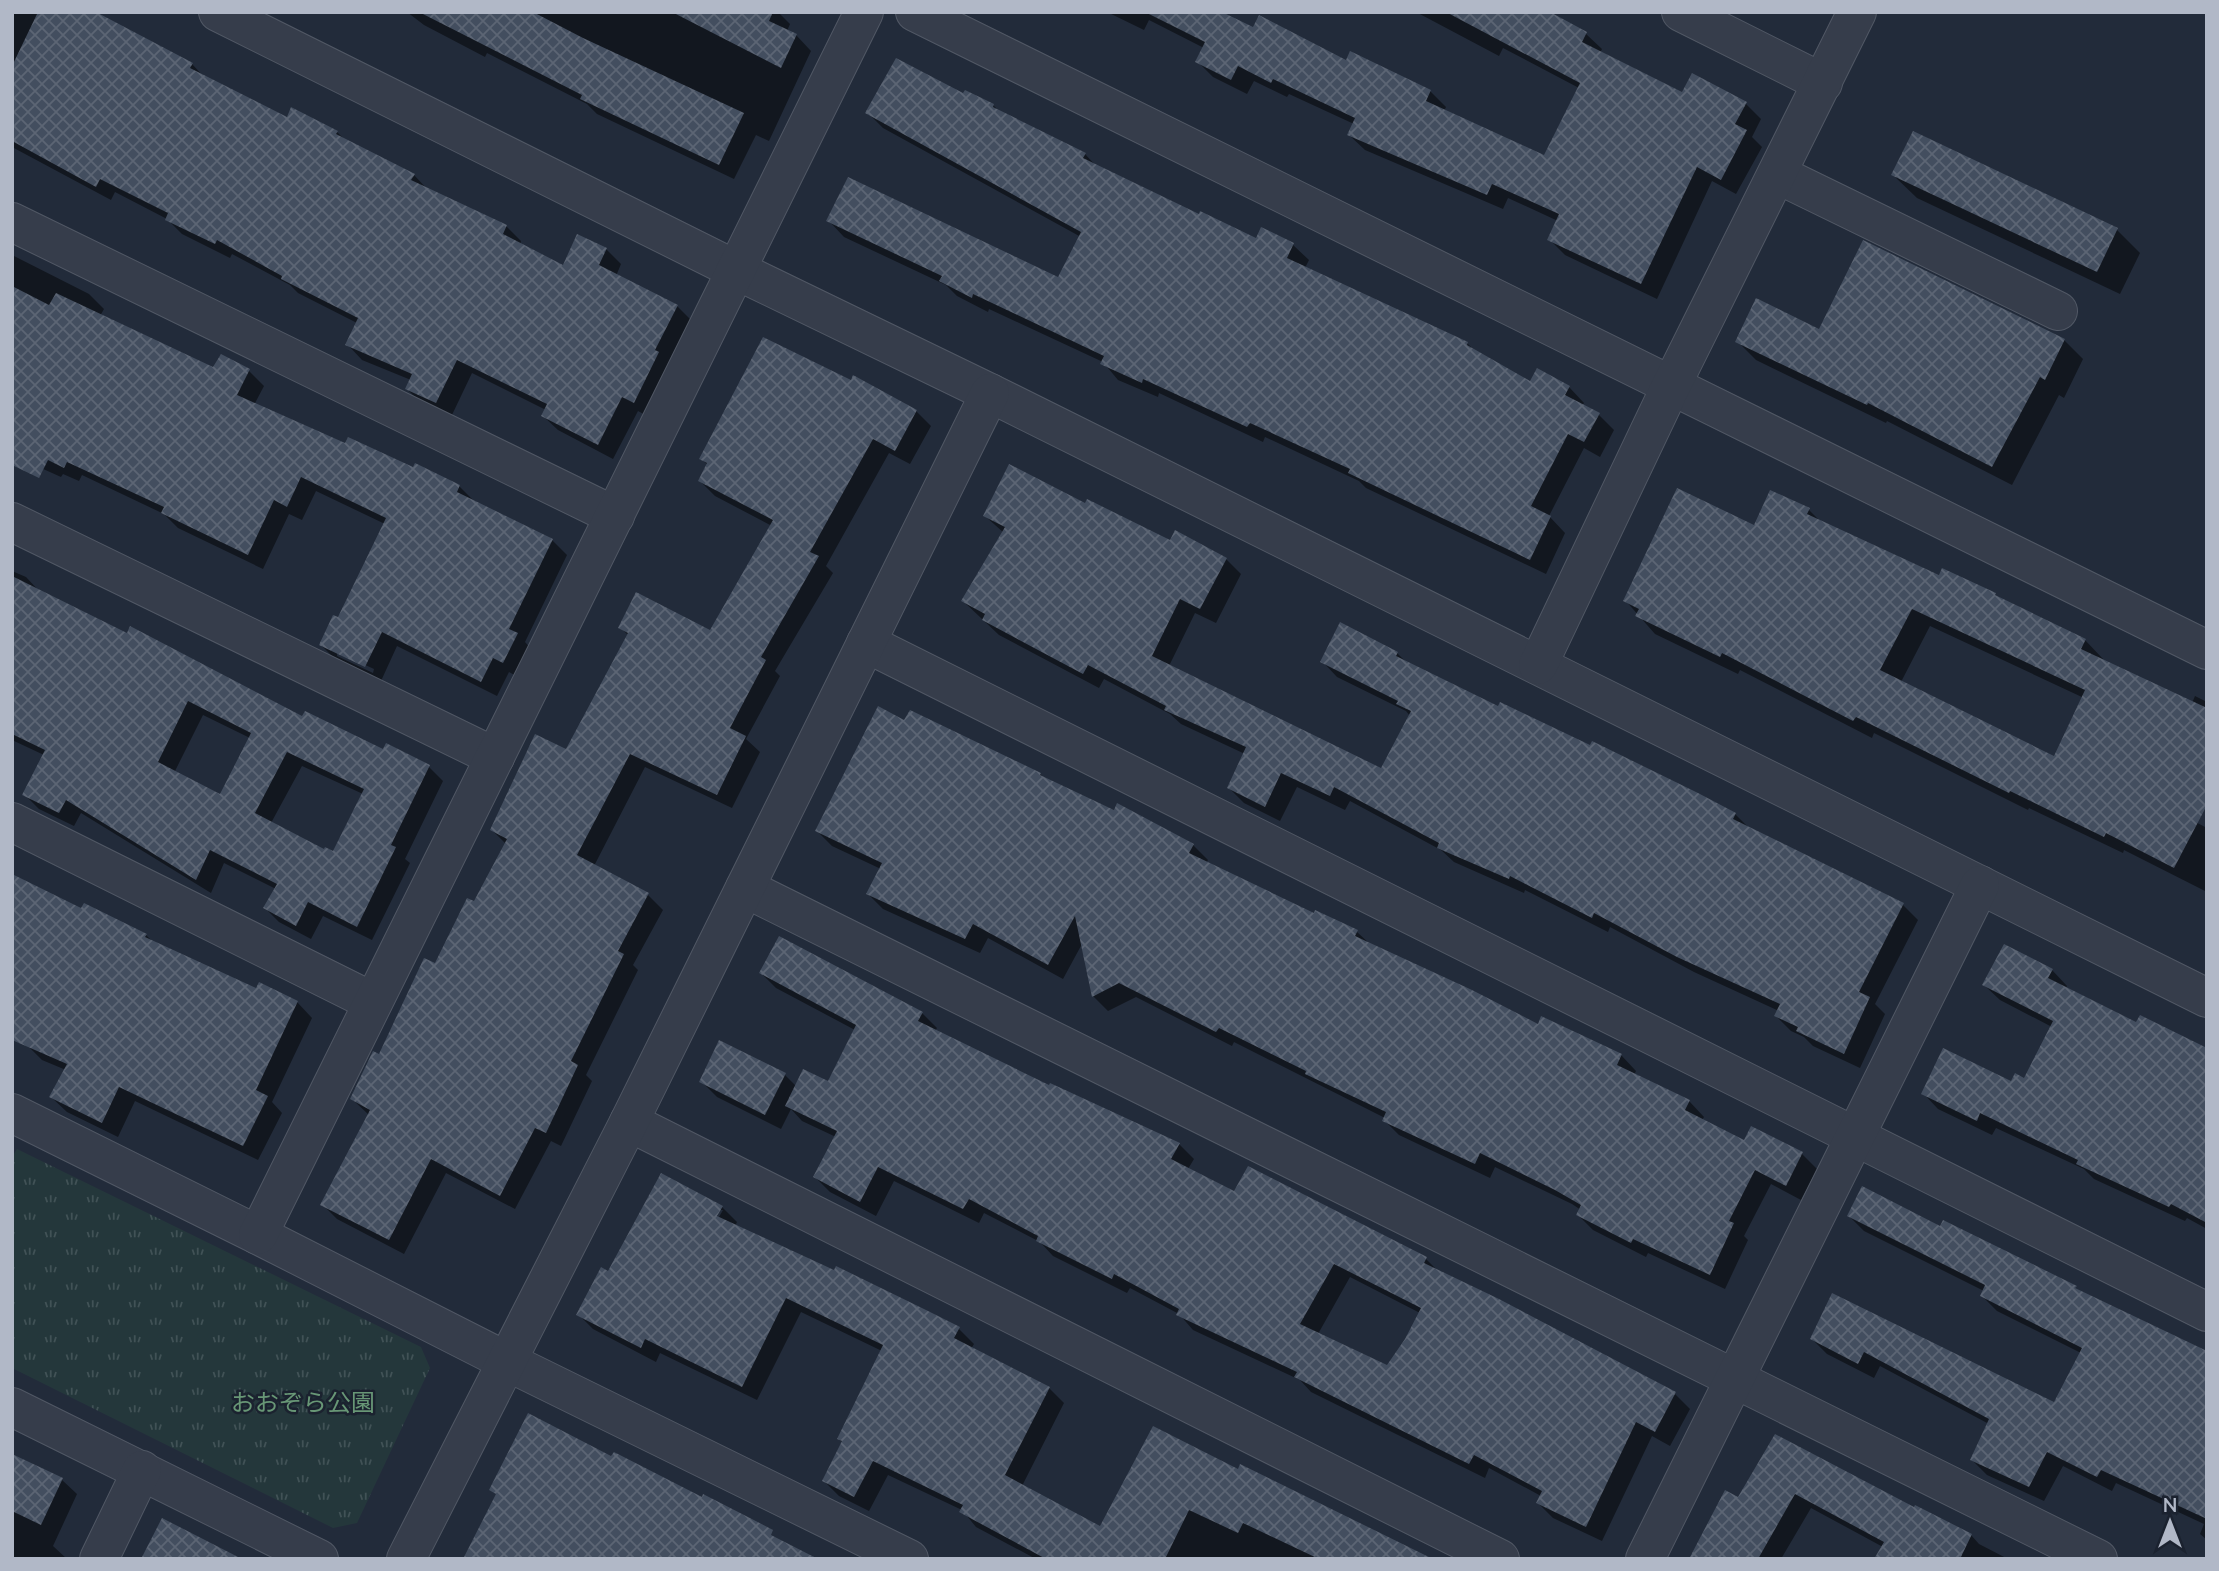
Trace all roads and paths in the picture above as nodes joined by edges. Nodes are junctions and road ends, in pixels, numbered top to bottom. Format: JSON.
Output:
{"nodes":[{"id":1,"x":218,"y":12,"type":"edge"},
{"id":2,"x":864,"y":12,"type":"edge"},
{"id":3,"x":915,"y":12,"type":"edge"},
{"id":4,"x":1681,"y":12,"type":"edge"},
{"id":5,"x":1857,"y":12,"type":"edge"},
{"id":6,"x":1823,"y":83,"type":"junction"},
{"id":7,"x":1777,"y":174,"type":"junction"},
{"id":8,"x":12,"y":222,"type":"edge"},
{"id":9,"x":736,"y":270,"type":"junction"},
{"id":10,"x":2058,"y":310,"type":"dead end"},
{"id":11,"x":1671,"y":386,"type":"junction"},
{"id":12,"x":990,"y":393,"type":"junction"},
{"id":13,"x":615,"y":516,"type":"junction"},
{"id":14,"x":12,"y":522,"type":"edge"},
{"id":15,"x":866,"y":643,"type":"junction"},
{"id":16,"x":2207,"y":650,"type":"edge"},
{"id":17,"x":1538,"y":665,"type":"junction"},
{"id":18,"x":495,"y":757,"type":"junction"},
{"id":19,"x":12,"y":822,"type":"edge"},
{"id":20,"x":1980,"y":885,"type":"junction"},
{"id":21,"x":745,"y":888,"type":"junction"},
{"id":22,"x":2207,"y":998,"type":"edge"},
{"id":23,"x":373,"y":1002,"type":"junction"},
{"id":24,"x":12,"y":1113,"type":"edge"},
{"id":25,"x":629,"y":1122,"type":"junction"},
{"id":26,"x":1854,"y":1138,"type":"junction"},
{"id":27,"x":258,"y":1235,"type":"junction"},
{"id":28,"x":2207,"y":1312,"type":"edge"},
{"id":29,"x":506,"y":1361,"type":"junction"},
{"id":30,"x":1735,"y":1379,"type":"junction"},
{"id":31,"x":12,"y":1407,"type":"edge"},
{"id":32,"x":142,"y":1470,"type":"junction"},
{"id":33,"x":99,"y":1559,"type":"edge"},
{"id":34,"x":319,"y":1559,"type":"edge"},
{"id":35,"x":406,"y":1559,"type":"edge"},
{"id":36,"x":909,"y":1559,"type":"edge"},
{"id":37,"x":1500,"y":1559,"type":"edge"},
{"id":38,"x":1645,"y":1559,"type":"edge"},
{"id":39,"x":2098,"y":1559,"type":"edge"}],
"edges":[{"from":1,"to":9,"type":"street"},
{"from":2,"to":9,"type":"street"},
{"from":3,"to":11,"type":"street"},
{"from":4,"to":6,"type":"street"},
{"from":5,"to":6,"type":"street"},
{"from":6,"to":7,"type":"street"},
{"from":7,"to":10,"type":"street"},
{"from":7,"to":11,"type":"street"},
{"from":8,"to":13,"type":"street"},
{"from":9,"to":12,"type":"street"},
{"from":9,"to":13,"type":"street"},
{"from":11,"to":16,"type":"street"},
{"from":11,"to":17,"type":"street"},
{"from":12,"to":15,"type":"street"},
{"from":12,"to":17,"type":"street"},
{"from":13,"to":18,"type":"street"},
{"from":14,"to":18,"type":"street"},
{"from":15,"to":21,"type":"street"},
{"from":15,"to":26,"type":"street"},
{"from":17,"to":20,"type":"street"},
{"from":18,"to":23,"type":"street"},
{"from":19,"to":23,"type":"street"},
{"from":20,"to":22,"type":"street"},
{"from":20,"to":26,"type":"street"},
{"from":21,"to":25,"type":"street"},
{"from":21,"to":30,"type":"street"},
{"from":23,"to":27,"type":"street"},
{"from":24,"to":27,"type":"street"},
{"from":25,"to":29,"type":"street"},
{"from":25,"to":37,"type":"street"},
{"from":26,"to":28,"type":"street"},
{"from":26,"to":30,"type":"street"},
{"from":27,"to":29,"type":"street"},
{"from":29,"to":35,"type":"street"},
{"from":29,"to":36,"type":"street"},
{"from":30,"to":38,"type":"street"},
{"from":30,"to":39,"type":"street"},
{"from":31,"to":32,"type":"street"},
{"from":32,"to":33,"type":"street"},
{"from":32,"to":34,"type":"street"}]}
